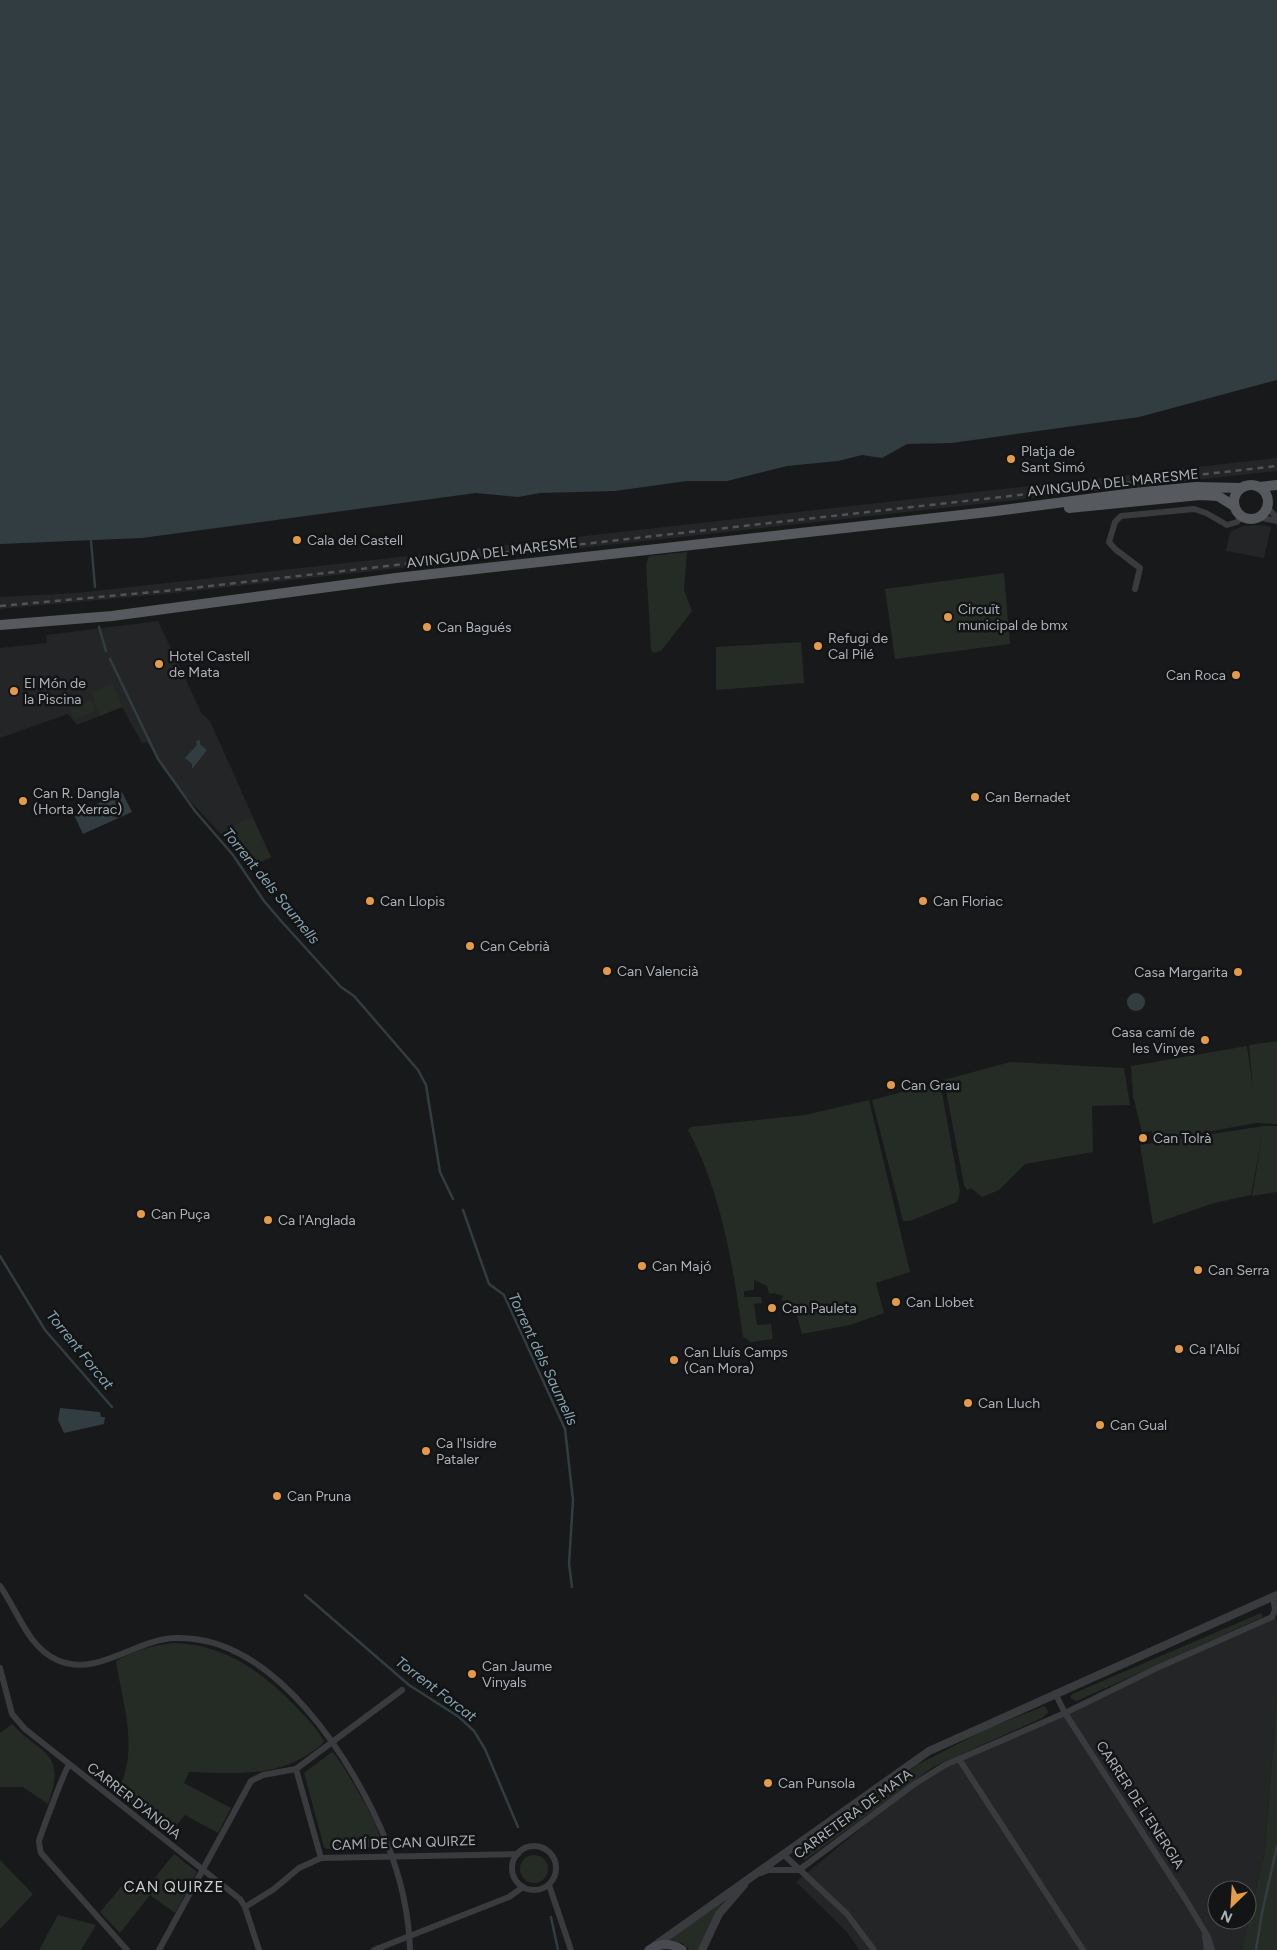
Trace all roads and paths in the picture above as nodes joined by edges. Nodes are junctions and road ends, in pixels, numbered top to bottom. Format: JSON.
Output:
{"nodes":[{"id":1,"x":1277,"y":485,"type":"edge"},
{"id":2,"x":1260,"y":487,"type":"junction"},
{"id":3,"x":1240,"y":488,"type":"junction"},
{"id":4,"x":1277,"y":493,"type":"edge"},
{"id":5,"x":1268,"y":504,"type":"junction"},
{"id":6,"x":1234,"y":506,"type":"junction"},
{"id":7,"x":988,"y":512,"type":"junction"},
{"id":8,"x":1242,"y":516,"type":"junction"},
{"id":9,"x":1257,"y":517,"type":"junction"},
{"id":10,"x":1277,"y":520,"type":"edge"},
{"id":11,"x":1135,"y":589,"type":"dead end"},
{"id":12,"x":0,"y":625,"type":"edge"},
{"id":13,"x":0,"y":1586,"type":"edge"},
{"id":14,"x":1275,"y":1596,"type":"edge"},
{"id":15,"x":0,"y":1668,"type":"edge"},
{"id":16,"x":402,"y":1690,"type":"dead end"},
{"id":17,"x":1055,"y":1693,"type":"junction"},
{"id":18,"x":1065,"y":1713,"type":"junction"},
{"id":19,"x":332,"y":1742,"type":"junction"},
{"id":20,"x":959,"y":1759,"type":"junction"},
{"id":21,"x":69,"y":1765,"type":"junction"},
{"id":22,"x":296,"y":1769,"type":"junction"},
{"id":23,"x":518,"y":1854,"type":"junction"},
{"id":24,"x":783,"y":1854,"type":"junction"},
{"id":25,"x":391,"y":1856,"type":"junction"},
{"id":26,"x":321,"y":1858,"type":"junction"},
{"id":27,"x":202,"y":1870,"type":"junction"},
{"id":28,"x":799,"y":1870,"type":"junction"},
{"id":29,"x":750,"y":1878,"type":"junction"},
{"id":30,"x":549,"y":1885,"type":"junction"},
{"id":31,"x":523,"y":1887,"type":"junction"},
{"id":32,"x":245,"y":1907,"type":"junction"},
{"id":33,"x":1204,"y":1930,"type":"junction"},
{"id":34,"x":410,"y":1935,"type":"junction"},
{"id":35,"x":571,"y":1949,"type":"edge"},
{"id":36,"x":650,"y":1949,"type":"edge"},
{"id":37,"x":127,"y":1950,"type":"edge"},
{"id":38,"x":159,"y":1950,"type":"edge"},
{"id":39,"x":259,"y":1950,"type":"edge"},
{"id":40,"x":374,"y":1950,"type":"edge"},
{"id":41,"x":410,"y":1950,"type":"edge"},
{"id":42,"x":682,"y":1950,"type":"edge"},
{"id":43,"x":702,"y":1950,"type":"edge"},
{"id":44,"x":874,"y":1950,"type":"edge"},
{"id":45,"x":1083,"y":1950,"type":"edge"},
{"id":46,"x":1207,"y":1950,"type":"edge"},
{"id":47,"x":1212,"y":1950,"type":"edge"}],
"edges":[{"from":1,"to":2,"type":"main road"},
{"from":2,"to":3,"type":"main road"},
{"from":2,"to":5,"type":"main road"},
{"from":3,"to":6,"type":"main road"},
{"from":3,"to":7,"type":"main road","name":"AVINGUDA DEL MARESME"},
{"from":4,"to":5,"type":"main road"},
{"from":5,"to":9,"type":"main road"},
{"from":5,"to":10,"type":"street"},
{"from":6,"to":7,"type":"main road","name":"AVINGUDA DEL MARESME"},
{"from":6,"to":8,"type":"main road"},
{"from":7,"to":12,"type":"main road","name":"AVINGUDA DEL MARESME"},
{"from":8,"to":9,"type":"main road"},
{"from":8,"to":11,"type":"street"},
{"from":9,"to":10,"type":"street"},
{"from":13,"to":19,"type":"street"},
{"from":14,"to":17,"type":"street","name":"CARRETERA DE MATA"},
{"from":14,"to":18,"type":"street","name":"CARRETERA DE MATA"},
{"from":15,"to":21,"type":"street","name":"CARRER D'ANOIA"},
{"from":16,"to":19,"type":"street"},
{"from":17,"to":18,"type":"street","name":"CARRER DE L'ENERGIA"},
{"from":17,"to":24,"type":"street","name":"CARRETERA DE MATA"},
{"from":18,"to":20,"type":"street","name":"CARRETERA DE MATA"},
{"from":18,"to":33,"type":"street","name":"CARRER DE L'ENERGIA"},
{"from":19,"to":22,"type":"street"},
{"from":19,"to":25,"type":"street"},
{"from":20,"to":28,"type":"street","name":"CARRETERA DE MATA"},
{"from":20,"to":45,"type":"street"},
{"from":21,"to":27,"type":"street","name":"CARRER D'ANOIA"},
{"from":21,"to":37,"type":"street"},
{"from":22,"to":26,"type":"street"},
{"from":22,"to":27,"type":"street"},
{"from":23,"to":25,"type":"street","name":"CAMÍ DE CAN QUIRZE"},
{"from":23,"to":30,"type":"street"},
{"from":23,"to":31,"type":"street"},
{"from":24,"to":28,"type":"street"},
{"from":24,"to":29,"type":"street","name":"CARRETERA DE MATA"},
{"from":25,"to":26,"type":"street","name":"CAMÍ DE CAN QUIRZE"},
{"from":25,"to":34,"type":"street"},
{"from":26,"to":32,"type":"street","name":"CAMÍ DE CAN QUIRZE"},
{"from":27,"to":32,"type":"street","name":"CARRER D'ANOIA"},
{"from":27,"to":38,"type":"street"},
{"from":28,"to":29,"type":"street","name":"CARRETERA DE MATA"},
{"from":28,"to":44,"type":"street"},
{"from":29,"to":36,"type":"street"},
{"from":29,"to":43,"type":"street"},
{"from":30,"to":31,"type":"street"},
{"from":30,"to":35,"type":"street"},
{"from":31,"to":34,"type":"street"},
{"from":32,"to":39,"type":"street","name":"CARRER D'ANOIA"},
{"from":33,"to":46,"type":"street","name":"CARRER DE L'ENERGIA"},
{"from":33,"to":47,"type":"street","name":"CARRER DE L'ENERGIA"},
{"from":34,"to":40,"type":"street"},
{"from":34,"to":41,"type":"street"},
{"from":36,"to":42,"type":"main road"}]}
